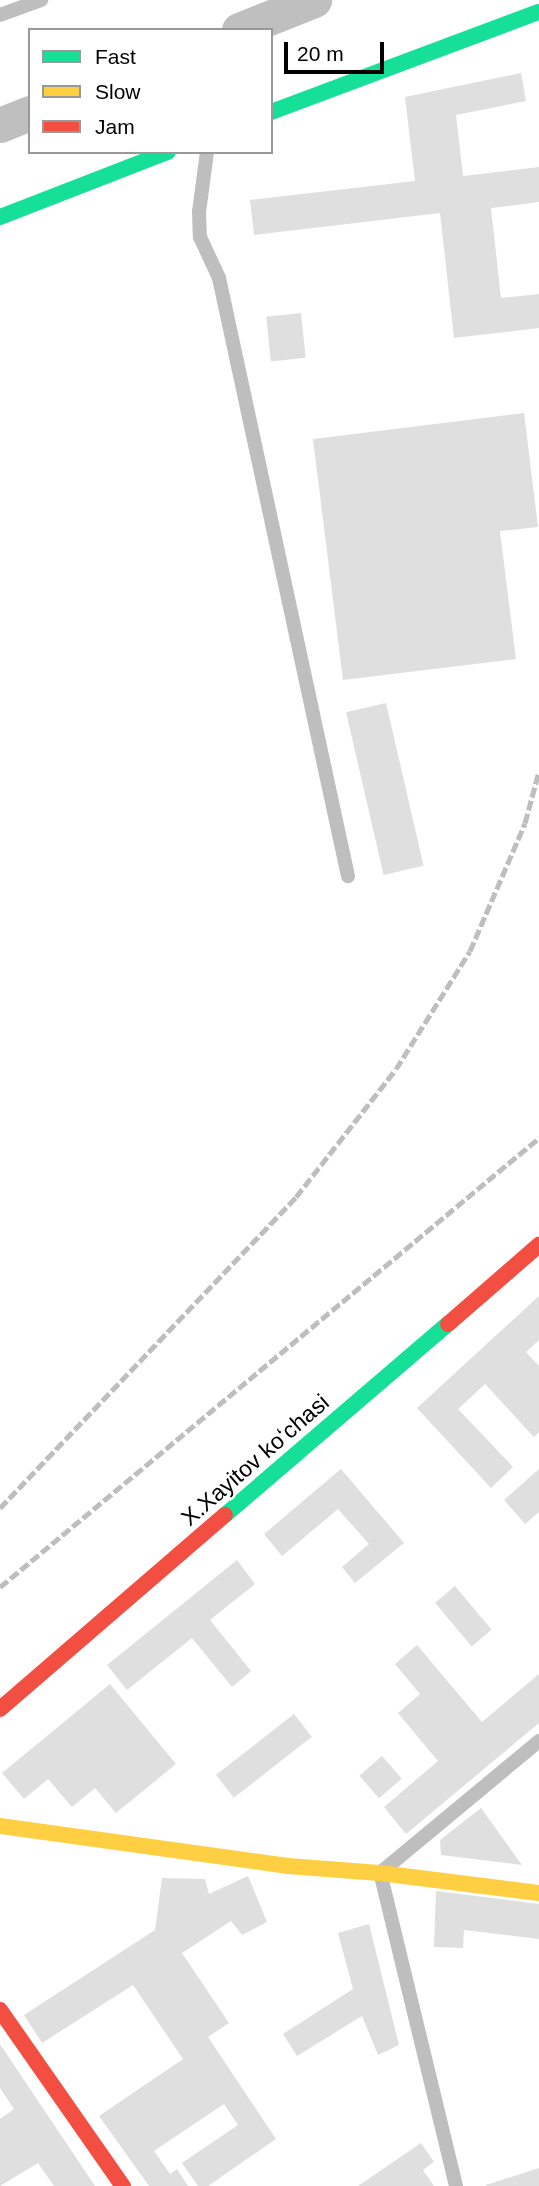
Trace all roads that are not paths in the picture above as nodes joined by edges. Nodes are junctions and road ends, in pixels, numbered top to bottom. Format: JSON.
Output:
{"nodes":[{"id":1,"x":41,"y":0,"type":"edge"},
{"id":2,"x":539,"y":12,"type":"edge"},
{"id":3,"x":0,"y":15,"type":"edge"},
{"id":4,"x":273,"y":111,"type":"edge"},
{"id":5,"x":162,"y":154,"type":"edge"},
{"id":6,"x":207,"y":154,"type":"edge"},
{"id":7,"x":0,"y":217,"type":"edge"},
{"id":8,"x":348,"y":876,"type":"dead end"},
{"id":9,"x":539,"y":1245,"type":"edge"},
{"id":10,"x":0,"y":1709,"type":"edge"},
{"id":11,"x":539,"y":1741,"type":"edge"},
{"id":12,"x":0,"y":1826,"type":"edge"},
{"id":13,"x":380,"y":1873,"type":"junction"},
{"id":14,"x":539,"y":1893,"type":"edge"},
{"id":15,"x":0,"y":2010,"type":"edge"},
{"id":16,"x":124,"y":2186,"type":"edge"},
{"id":17,"x":456,"y":2186,"type":"edge"}],
"edges":[{"from":1,"to":3,"type":"lane"},
{"from":2,"to":4,"type":"street"},
{"from":5,"to":7,"type":"street"},
{"from":6,"to":8,"type":"lane"},
{"from":9,"to":10,"type":"street","name":"X.Xayitov koʻchasi"},
{"from":11,"to":13,"type":"lane"},
{"from":12,"to":13,"type":"street"},
{"from":13,"to":14,"type":"street"},
{"from":13,"to":17,"type":"lane"},
{"from":15,"to":16,"type":"street"}]}
